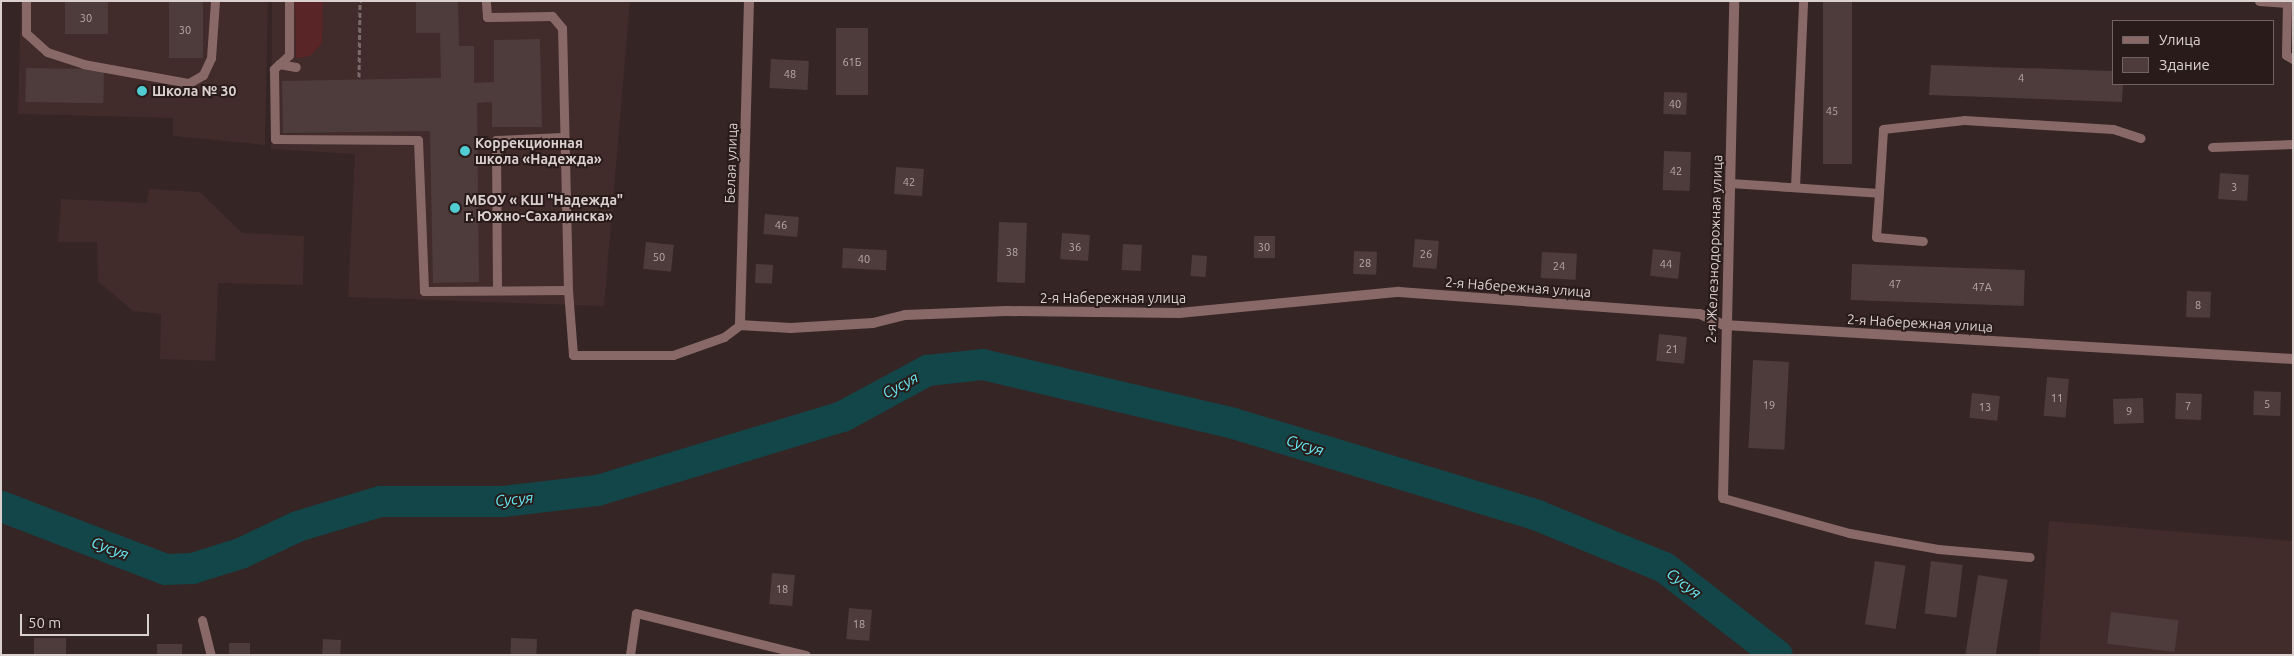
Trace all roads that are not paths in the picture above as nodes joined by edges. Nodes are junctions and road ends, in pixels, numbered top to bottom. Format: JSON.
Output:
{"nodes":[{"id":1,"x":26,"y":1,"type":"edge"},
{"id":2,"x":215,"y":1,"type":"edge"},
{"id":3,"x":289,"y":1,"type":"edge"},
{"id":4,"x":486,"y":1,"type":"edge"},
{"id":5,"x":749,"y":1,"type":"edge"},
{"id":6,"x":1734,"y":1,"type":"edge"},
{"id":7,"x":1803,"y":1,"type":"edge"},
{"id":8,"x":2259,"y":1,"type":"edge"},
{"id":9,"x":2287,"y":2,"type":"edge"},
{"id":10,"x":2293,"y":59,"type":"edge"},
{"id":11,"x":279,"y":64,"type":"junction"},
{"id":12,"x":296,"y":67,"type":"dead end"},
{"id":13,"x":562,"y":137,"type":"junction"},
{"id":14,"x":2141,"y":138,"type":"dead end"},
{"id":15,"x":2293,"y":144,"type":"edge"},
{"id":16,"x":2212,"y":147,"type":"dead end"},
{"id":17,"x":1730,"y":183,"type":"junction"},
{"id":18,"x":1795,"y":187,"type":"junction"},
{"id":19,"x":1879,"y":193,"type":"junction"},
{"id":20,"x":1923,"y":241,"type":"dead end"},
{"id":21,"x":497,"y":289,"type":"junction"},
{"id":22,"x":568,"y":290,"type":"junction"},
{"id":23,"x":740,"y":324,"type":"junction"},
{"id":24,"x":1724,"y":325,"type":"junction"},
{"id":25,"x":2293,"y":359,"type":"edge"},
{"id":26,"x":1723,"y":498,"type":"joint"},
{"id":27,"x":2030,"y":557,"type":"dead end"},
{"id":28,"x":202,"y":620,"type":"dead end"},
{"id":29,"x":211,"y":655,"type":"edge"},
{"id":30,"x":630,"y":655,"type":"edge"},
{"id":31,"x":806,"y":655,"type":"edge"}],
"edges":[{"from":1,"to":2,"type":"lane"},
{"from":3,"to":11,"type":"lane"},
{"from":4,"to":13,"type":"lane"},
{"from":5,"to":23,"type":"street","name":"Белая улица"},
{"from":6,"to":17,"type":"street","name":"2-я Железнодорожная улица"},
{"from":7,"to":18,"type":"lane"},
{"from":8,"to":9,"type":"lane"},
{"from":9,"to":10,"type":"lane"},
{"from":11,"to":12,"type":"lane"},
{"from":11,"to":21,"type":"lane"},
{"from":13,"to":21,"type":"lane"},
{"from":13,"to":22,"type":"lane"},
{"from":14,"to":19,"type":"lane"},
{"from":15,"to":16,"type":"lane"},
{"from":17,"to":18,"type":"lane"},
{"from":17,"to":24,"type":"street","name":"2-я Железнодорожная улица"},
{"from":18,"to":19,"type":"lane"},
{"from":19,"to":20,"type":"lane"},
{"from":21,"to":22,"type":"lane"},
{"from":22,"to":23,"type":"lane"},
{"from":23,"to":24,"type":"street","name":"2-я Набережная улица"},
{"from":24,"to":25,"type":"street","name":"2-я Набережная улица"},
{"from":24,"to":26,"type":"street","name":"2-я Железнодорожная улица"},
{"from":26,"to":27,"type":"lane"},
{"from":28,"to":29,"type":"lane"},
{"from":30,"to":31,"type":"lane"}]}
